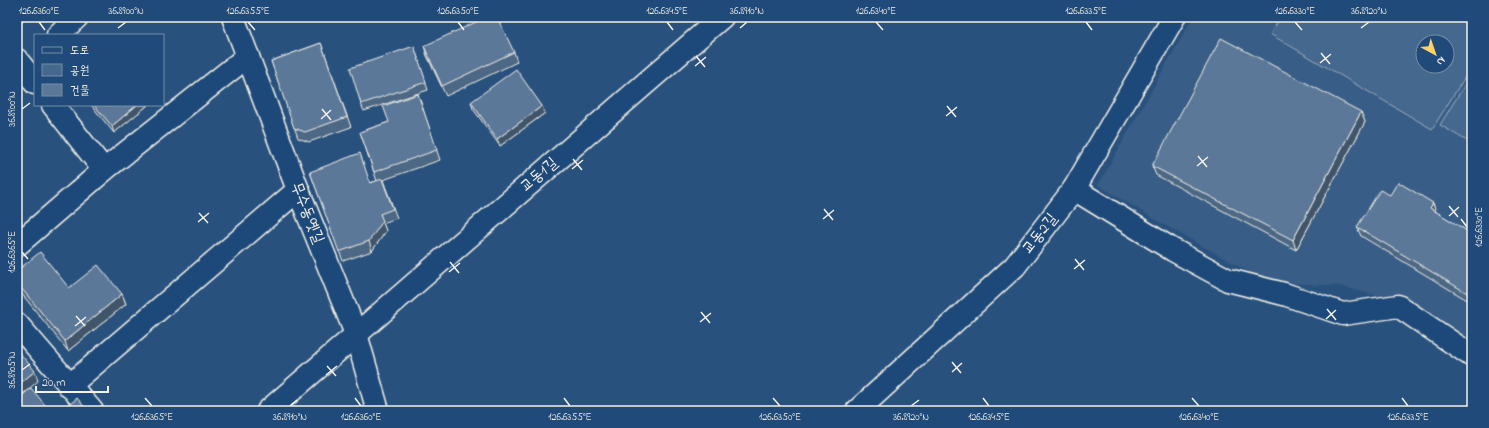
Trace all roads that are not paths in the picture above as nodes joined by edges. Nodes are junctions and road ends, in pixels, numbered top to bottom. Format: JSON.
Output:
{"nodes":[{"id":1,"x":77,"y":17,"type":"edge"},
{"id":2,"x":233,"y":17,"type":"edge"},
{"id":3,"x":722,"y":17,"type":"edge"},
{"id":4,"x":1174,"y":17,"type":"edge"},
{"id":5,"x":59,"y":34,"type":"edge"},
{"id":6,"x":248,"y":56,"type":"junction"},
{"id":7,"x":54,"y":106,"type":"edge"},
{"id":8,"x":104,"y":170,"type":"junction"},
{"id":9,"x":1074,"y":189,"type":"junction"},
{"id":10,"x":298,"y":190,"type":"junction"},
{"id":11,"x":17,"y":245,"type":"edge"},
{"id":12,"x":17,"y":324,"type":"edge"},
{"id":13,"x":356,"y":334,"type":"junction"},
{"id":14,"x":1472,"y":356,"type":"edge"},
{"id":15,"x":69,"y":386,"type":"junction"},
{"id":16,"x":92,"y":411,"type":"edge"},
{"id":17,"x":268,"y":411,"type":"edge"},
{"id":18,"x":378,"y":411,"type":"edge"},
{"id":19,"x":857,"y":411,"type":"edge"}],
"edges":[{"from":1,"to":5,"type":"street"},
{"from":2,"to":6,"type":"street","name":"무수동옛길"},
{"from":3,"to":13,"type":"street","name":"교동1길"},
{"from":4,"to":9,"type":"street","name":"교동2길"},
{"from":6,"to":8,"type":"street"},
{"from":6,"to":10,"type":"street","name":"무수동옛길"},
{"from":7,"to":8,"type":"street"},
{"from":8,"to":11,"type":"street"},
{"from":9,"to":14,"type":"street"},
{"from":9,"to":19,"type":"street","name":"교동2길"},
{"from":10,"to":13,"type":"street","name":"무수동옛길"},
{"from":10,"to":15,"type":"street"},
{"from":12,"to":15,"type":"street"},
{"from":13,"to":17,"type":"street","name":"교동1길"},
{"from":13,"to":18,"type":"street","name":"무수동옛길"},
{"from":15,"to":16,"type":"street"}]}
